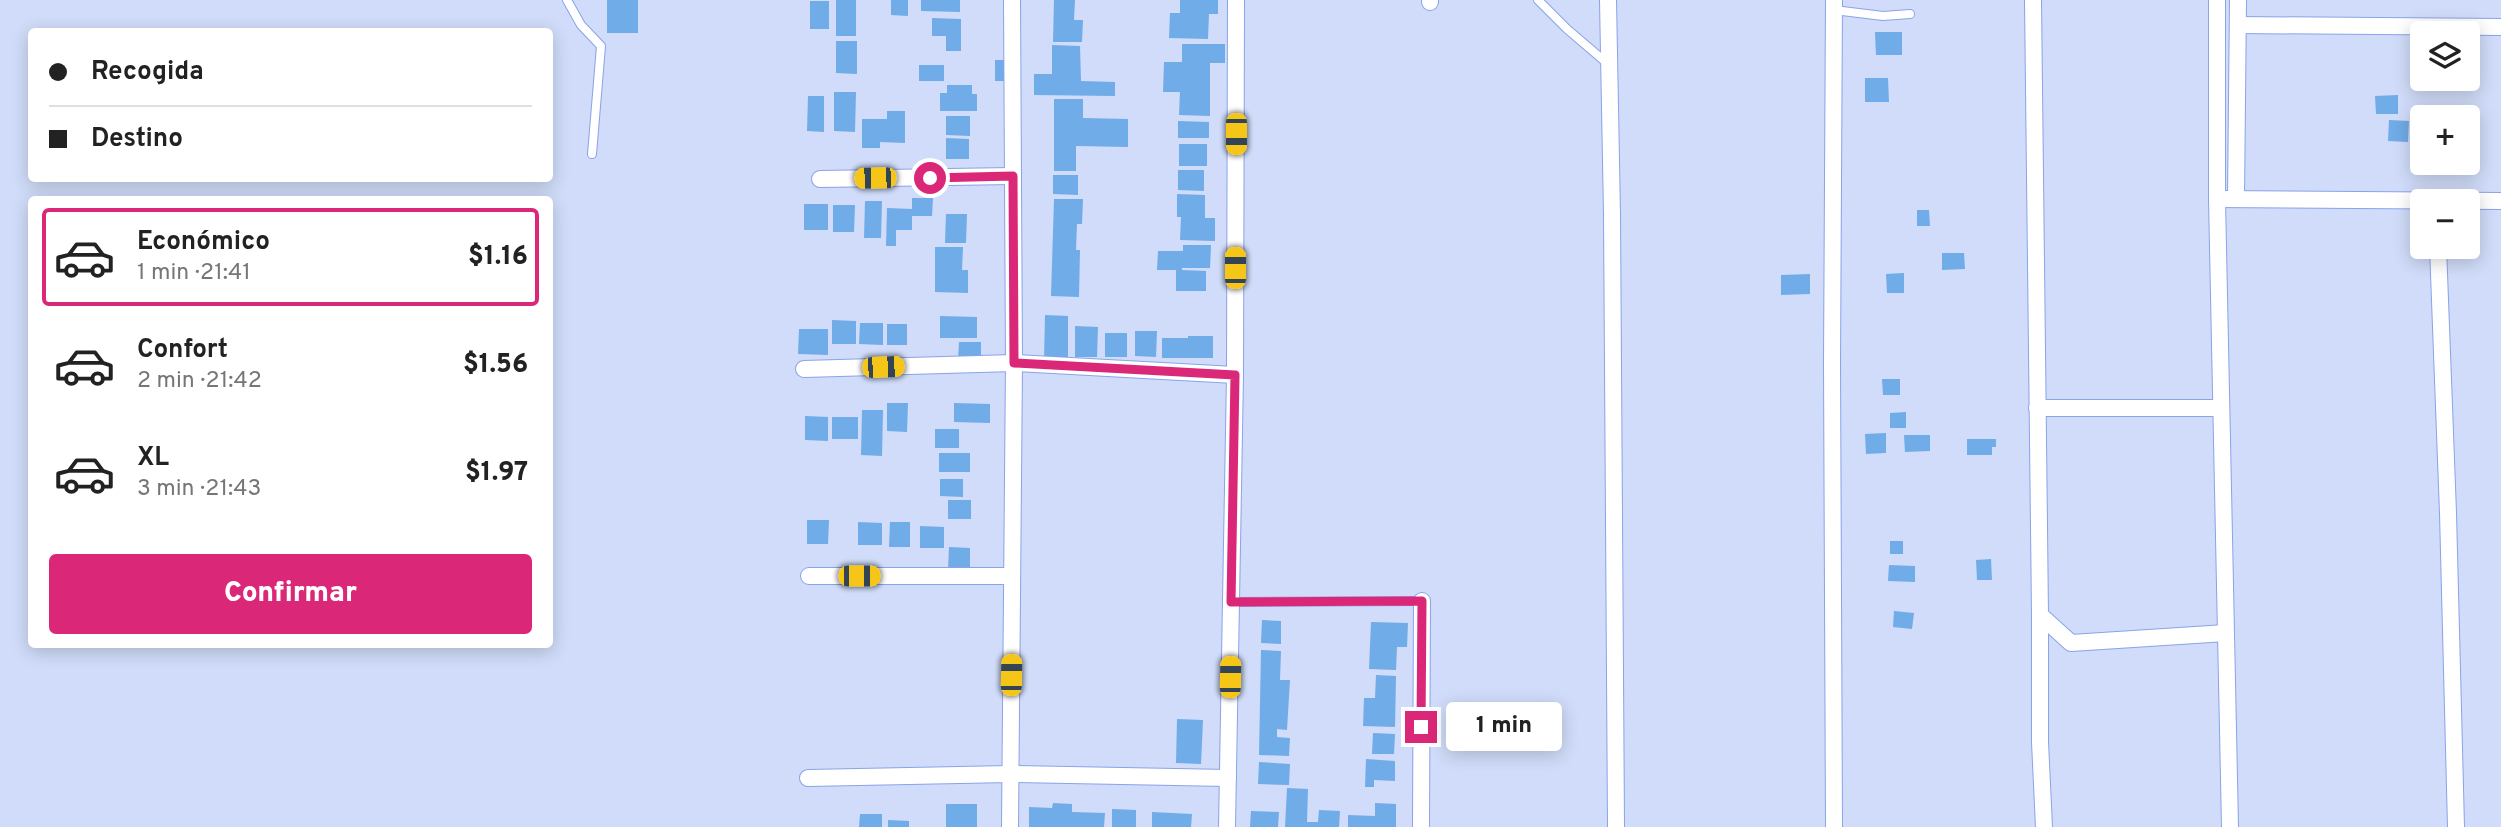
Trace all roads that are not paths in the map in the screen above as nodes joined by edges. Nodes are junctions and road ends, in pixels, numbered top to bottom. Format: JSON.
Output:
{"nodes":[{"id":1,"x":567,"y":0,"type":"edge"},
{"id":2,"x":1012,"y":0,"type":"edge"},
{"id":3,"x":1236,"y":0,"type":"edge"},
{"id":4,"x":1538,"y":0,"type":"edge"},
{"id":5,"x":1608,"y":0,"type":"edge"},
{"id":6,"x":2033,"y":0,"type":"edge"},
{"id":7,"x":2217,"y":0,"type":"edge"},
{"id":8,"x":2238,"y":0,"type":"edge"},
{"id":9,"x":1834,"y":5,"type":"edge"},
{"id":10,"x":1910,"y":14,"type":"dead end"},
{"id":11,"x":2238,"y":25,"type":"junction"},
{"id":12,"x":2501,"y":27,"type":"edge"},
{"id":13,"x":1610,"y":66,"type":"junction"},
{"id":14,"x":592,"y":154,"type":"dead end"},
{"id":15,"x":1013,"y":176,"type":"junction"},
{"id":16,"x":820,"y":179,"type":"dead end"},
{"id":17,"x":2217,"y":199,"type":"junction"},
{"id":18,"x":2236,"y":199,"type":"junction"},
{"id":19,"x":2410,"y":201,"type":"edge"},
{"id":20,"x":2480,"y":201,"type":"edge"},
{"id":21,"x":2501,"y":201,"type":"edge"},
{"id":22,"x":2438,"y":259,"type":"edge"},
{"id":23,"x":1014,"y":363,"type":"junction"},
{"id":24,"x":804,"y":369,"type":"dead end"},
{"id":25,"x":1235,"y":375,"type":"junction"},
{"id":26,"x":2036,"y":408,"type":"junction"},
{"id":27,"x":2221,"y":408,"type":"junction"},
{"id":28,"x":808,"y":576,"type":"dead end"},
{"id":29,"x":1012,"y":576,"type":"junction"},
{"id":30,"x":1422,"y":601,"type":"joint"},
{"id":31,"x":1231,"y":602,"type":"junction"},
{"id":32,"x":2040,"y":615,"type":"junction"},
{"id":33,"x":2226,"y":633,"type":"junction"},
{"id":34,"x":1010,"y":774,"type":"junction"},
{"id":35,"x":808,"y":778,"type":"dead end"},
{"id":36,"x":1228,"y":778,"type":"junction"},
{"id":37,"x":1010,"y":827,"type":"edge"},
{"id":38,"x":1227,"y":827,"type":"edge"},
{"id":39,"x":1420,"y":827,"type":"edge"},
{"id":40,"x":1616,"y":827,"type":"edge"},
{"id":41,"x":1834,"y":827,"type":"edge"},
{"id":42,"x":2044,"y":827,"type":"edge"},
{"id":43,"x":2230,"y":827,"type":"edge"},
{"id":44,"x":2456,"y":827,"type":"edge"}],
"edges":[{"from":1,"to":14,"type":"lane"},
{"from":2,"to":15,"type":"street"},
{"from":3,"to":25,"type":"street"},
{"from":4,"to":13,"type":"lane"},
{"from":5,"to":13,"type":"street"},
{"from":6,"to":26,"type":"street"},
{"from":7,"to":17,"type":"street"},
{"from":8,"to":11,"type":"street"},
{"from":9,"to":10,"type":"lane"},
{"from":9,"to":41,"type":"street"},
{"from":11,"to":12,"type":"street"},
{"from":11,"to":18,"type":"street"},
{"from":13,"to":40,"type":"street"},
{"from":15,"to":16,"type":"street"},
{"from":15,"to":23,"type":"street"},
{"from":17,"to":18,"type":"street"},
{"from":17,"to":27,"type":"street"},
{"from":18,"to":19,"type":"street"},
{"from":20,"to":21,"type":"street"},
{"from":22,"to":44,"type":"street"},
{"from":23,"to":24,"type":"street"},
{"from":23,"to":25,"type":"street"},
{"from":23,"to":29,"type":"street"},
{"from":25,"to":31,"type":"street"},
{"from":26,"to":27,"type":"street"},
{"from":26,"to":32,"type":"street"},
{"from":27,"to":33,"type":"street"},
{"from":28,"to":29,"type":"street"},
{"from":29,"to":34,"type":"street"},
{"from":30,"to":31,"type":"lane"},
{"from":30,"to":39,"type":"street"},
{"from":31,"to":36,"type":"street"},
{"from":32,"to":33,"type":"street"},
{"from":32,"to":42,"type":"street"},
{"from":33,"to":43,"type":"street"},
{"from":34,"to":35,"type":"street"},
{"from":34,"to":36,"type":"street"},
{"from":34,"to":37,"type":"street"},
{"from":36,"to":38,"type":"street"}]}
